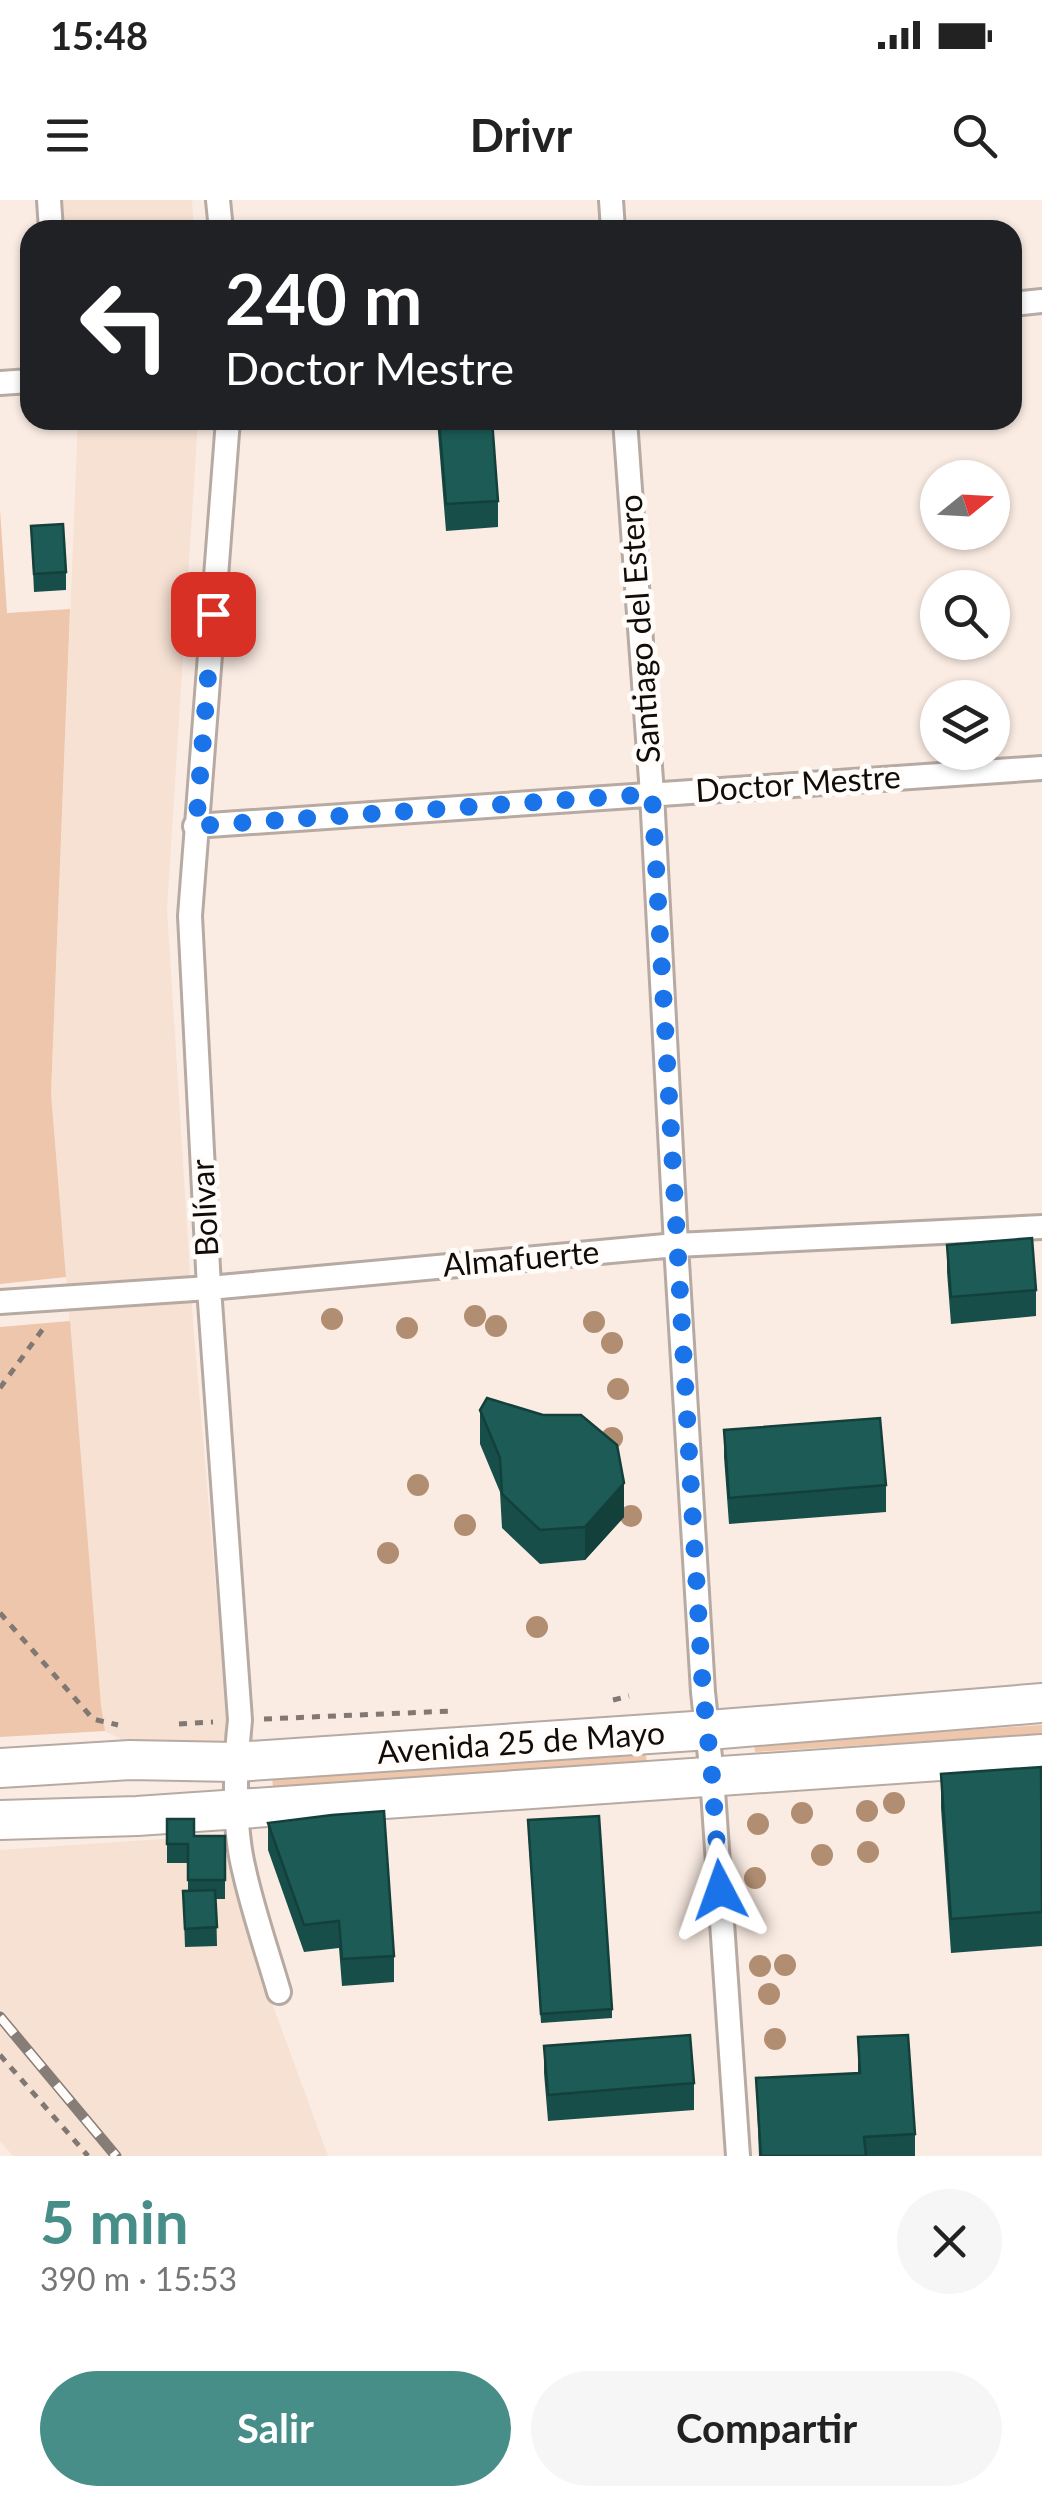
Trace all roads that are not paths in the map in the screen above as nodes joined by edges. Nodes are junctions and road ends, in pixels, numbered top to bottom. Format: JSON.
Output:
{"nodes":[{"id":1,"x":227,"y":430,"type":"edge"},
{"id":2,"x":626,"y":430,"type":"edge"},
{"id":3,"x":1042,"y":768,"type":"edge"},
{"id":4,"x":652,"y":794,"type":"junction"},
{"id":5,"x":196,"y":826,"type":"junction"},
{"id":6,"x":1042,"y":1227,"type":"edge"},
{"id":7,"x":676,"y":1246,"type":"junction"},
{"id":8,"x":209,"y":1288,"type":"junction"},
{"id":9,"x":0,"y":1302,"type":"edge"},
{"id":10,"x":1042,"y":1704,"type":"edge"},
{"id":11,"x":708,"y":1730,"type":"junction"},
{"id":12,"x":1042,"y":1754,"type":"edge"},
{"id":13,"x":236,"y":1762,"type":"junction"},
{"id":14,"x":0,"y":1768,"type":"edge"},
{"id":15,"x":712,"y":1776,"type":"junction"},
{"id":16,"x":238,"y":1808,"type":"junction"},
{"id":17,"x":0,"y":1820,"type":"edge"},
{"id":18,"x":279,"y":1992,"type":"dead end"},
{"id":19,"x":738,"y":2156,"type":"edge"}],
"edges":[{"from":1,"to":5,"type":"street","name":"Bolívar"},
{"from":2,"to":4,"type":"street","name":"Santiago del Estero"},
{"from":3,"to":4,"type":"street","name":"Doctor Mestre"},
{"from":4,"to":5,"type":"street","name":"Doctor Mestre"},
{"from":4,"to":7,"type":"street","name":"Santiago del Estero"},
{"from":5,"to":8,"type":"street","name":"Bolívar"},
{"from":6,"to":7,"type":"street","name":"Almafuerte"},
{"from":7,"to":8,"type":"street","name":"Almafuerte"},
{"from":7,"to":11,"type":"street","name":"Santiago del Estero"},
{"from":8,"to":9,"type":"street","name":"Almafuerte"},
{"from":8,"to":13,"type":"street","name":"Bolívar"},
{"from":10,"to":11,"type":"main road","name":"Avenida 25 de Mayo"},
{"from":11,"to":13,"type":"main road","name":"Avenida 25 de Mayo"},
{"from":11,"to":15,"type":"street","name":"Santiago del Estero"},
{"from":12,"to":15,"type":"main road","name":"Avenida 25 de Mayo"},
{"from":13,"to":14,"type":"main road","name":"Avenida 25 de Mayo"},
{"from":13,"to":16,"type":"street","name":"Bolívar"},
{"from":15,"to":16,"type":"main road","name":"Avenida 25 de Mayo"},
{"from":15,"to":19,"type":"street","name":"Santiago del Estero"},
{"from":16,"to":17,"type":"main road","name":"Avenida 25 de Mayo"},
{"from":16,"to":18,"type":"street","name":"Bolívar"}]}
